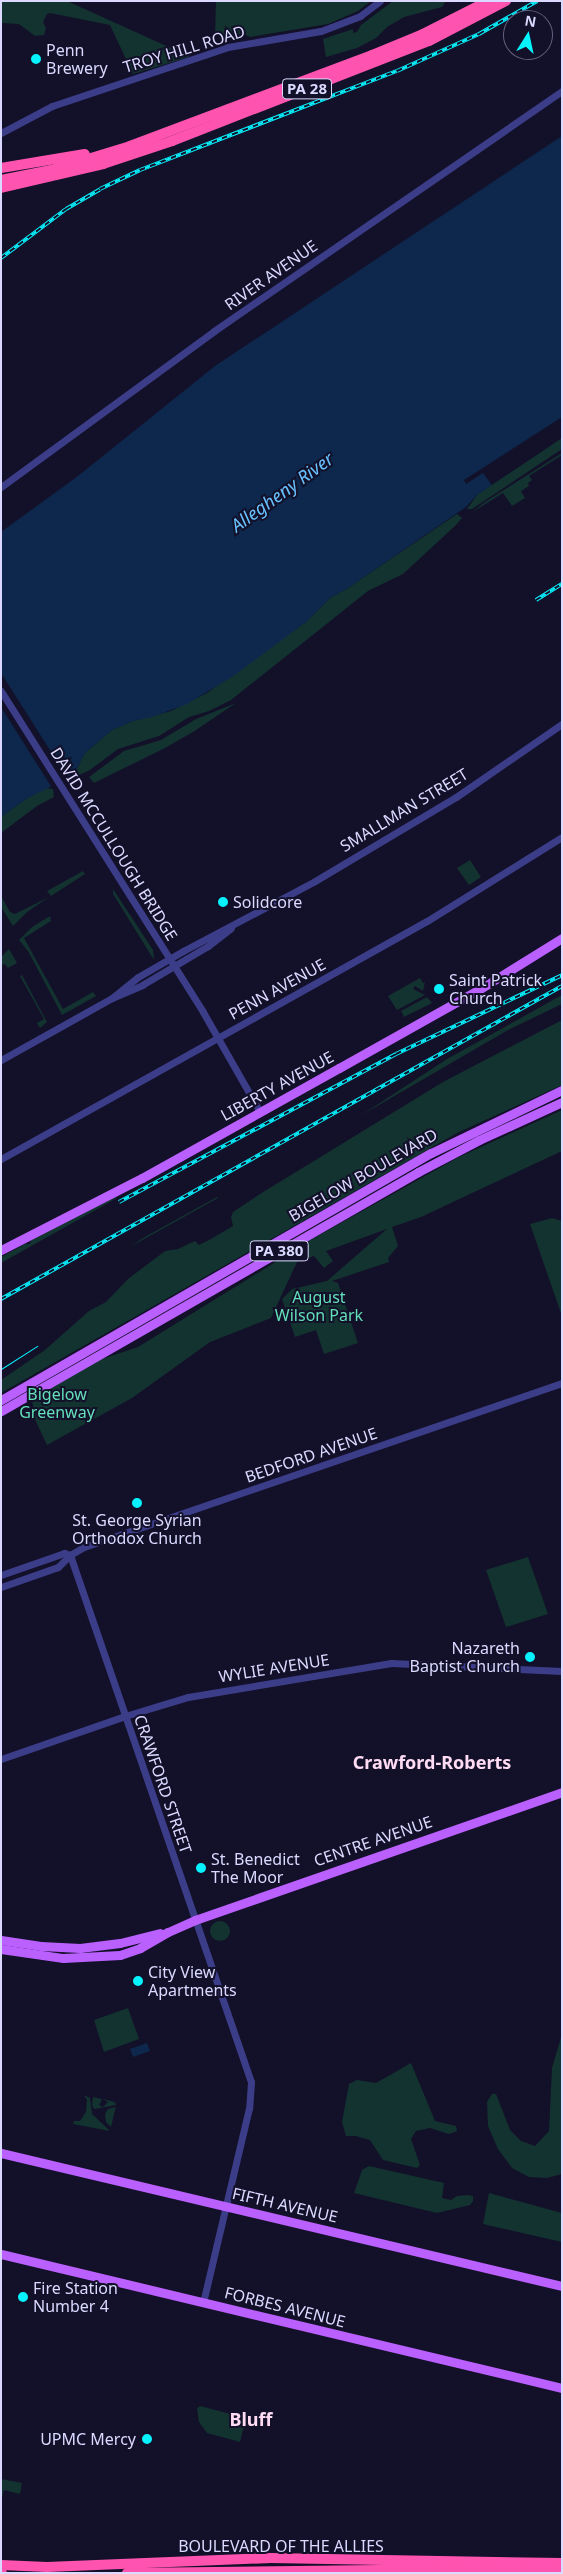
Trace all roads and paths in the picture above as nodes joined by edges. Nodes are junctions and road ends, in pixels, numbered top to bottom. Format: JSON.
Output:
{"nodes":[{"id":1,"x":380,"y":1,"type":"edge"},
{"id":2,"x":488,"y":1,"type":"edge"},
{"id":3,"x":506,"y":1,"type":"edge"},
{"id":4,"x":562,"y":91,"type":"edge"},
{"id":5,"x":1,"y":133,"type":"edge"},
{"id":6,"x":130,"y":146,"type":"junction"},
{"id":7,"x":1,"y":168,"type":"edge"},
{"id":8,"x":67,"y":173,"type":"junction"},
{"id":9,"x":1,"y":180,"type":"edge"},
{"id":10,"x":1,"y":188,"type":"edge"},
{"id":11,"x":1,"y":196,"type":"edge"},
{"id":12,"x":1,"y":487,"type":"edge"},
{"id":13,"x":1,"y":691,"type":"edge"},
{"id":14,"x":562,"y":724,"type":"edge"},
{"id":15,"x":562,"y":837,"type":"edge"},
{"id":16,"x":562,"y":938,"type":"edge"},
{"id":17,"x":218,"y":1037,"type":"junction"},
{"id":18,"x":1,"y":1060,"type":"edge"},
{"id":19,"x":562,"y":1090,"type":"edge"},
{"id":20,"x":562,"y":1102,"type":"edge"},
{"id":21,"x":260,"y":1112,"type":"junction"},
{"id":22,"x":1,"y":1158,"type":"edge"},
{"id":23,"x":1,"y":1250,"type":"edge"},
{"id":24,"x":562,"y":1383,"type":"edge"},
{"id":25,"x":1,"y":1400,"type":"edge"},
{"id":26,"x":1,"y":1410,"type":"edge"},
{"id":27,"x":70,"y":1555,"type":"junction"},
{"id":28,"x":1,"y":1575,"type":"edge"},
{"id":29,"x":1,"y":1587,"type":"edge"},
{"id":30,"x":562,"y":1671,"type":"edge"},
{"id":31,"x":125,"y":1716,"type":"junction"},
{"id":32,"x":1,"y":1759,"type":"edge"},
{"id":33,"x":562,"y":1792,"type":"edge"},
{"id":34,"x":195,"y":1920,"type":"junction"},
{"id":35,"x":168,"y":1932,"type":"junction"},
{"id":36,"x":1,"y":1940,"type":"edge"},
{"id":37,"x":1,"y":1949,"type":"edge"},
{"id":38,"x":1,"y":2153,"type":"edge"},
{"id":39,"x":226,"y":2206,"type":"junction"},
{"id":40,"x":1,"y":2254,"type":"edge"},
{"id":41,"x":562,"y":2286,"type":"edge"},
{"id":42,"x":203,"y":2302,"type":"junction"},
{"id":43,"x":562,"y":2388,"type":"edge"},
{"id":44,"x":562,"y":2563,"type":"edge"},
{"id":45,"x":1,"y":2565,"type":"edge"},
{"id":46,"x":562,"y":2572,"type":"edge"},
{"id":47,"x":127,"y":2573,"type":"edge"}],
"edges":[{"from":1,"to":5,"type":"street","name":"TROY HILL ROAD"},
{"from":2,"to":6,"type":"highway","number":"PA 28"},
{"from":3,"to":8,"type":"highway","number":"PA 28"},
{"from":4,"to":12,"type":"street","name":"RIVER AVENUE"},
{"from":6,"to":7,"type":"highway"},
{"from":6,"to":9,"type":"highway","number":"PA 28"},
{"from":8,"to":10,"type":"highway","number":"PA 28"},
{"from":8,"to":11,"type":"highway"},
{"from":13,"to":17,"type":"street","name":"DAVID MCCULLOUGH BRIDGE","bridge":true},
{"from":14,"to":18,"type":"street","name":"SMALLMAN STREET"},
{"from":15,"to":17,"type":"street","name":"PENN AVENUE"},
{"from":16,"to":21,"type":"main road","name":"LIBERTY AVENUE"},
{"from":17,"to":21,"type":"street","name":"DAVID MCCULLOUGH BRIDGE"},
{"from":17,"to":22,"type":"street","name":"PENN AVENUE"},
{"from":19,"to":25,"type":"main road","name":"BIGELOW BOULEVARD","number":"PA 380"},
{"from":20,"to":26,"type":"main road","name":"BIGELOW BOULEVARD","number":"PA 380"},
{"from":21,"to":23,"type":"main road","name":"LIBERTY AVENUE"},
{"from":24,"to":27,"type":"street","name":"BEDFORD AVENUE"},
{"from":27,"to":28,"type":"street","name":"BEDFORD AVENUE"},
{"from":27,"to":29,"type":"street","name":"BEDFORD AVENUE"},
{"from":27,"to":31,"type":"street","name":"CRAWFORD STREET"},
{"from":30,"to":31,"type":"street","name":"WYLIE AVENUE"},
{"from":31,"to":32,"type":"street","name":"WYLIE AVENUE"},
{"from":31,"to":34,"type":"street","name":"CRAWFORD STREET"},
{"from":33,"to":34,"type":"main road","name":"CENTRE AVENUE"},
{"from":34,"to":35,"type":"main road","name":"CENTRE AVENUE"},
{"from":34,"to":39,"type":"street","name":"CRAWFORD STREET"},
{"from":35,"to":36,"type":"main road","name":"CENTRE AVENUE"},
{"from":35,"to":37,"type":"main road","name":"CENTRE AVENUE"},
{"from":38,"to":39,"type":"main road","name":"FIFTH AVENUE"},
{"from":39,"to":41,"type":"main road","name":"FIFTH AVENUE"},
{"from":39,"to":42,"type":"street","name":"CRAWFORD STREET"},
{"from":40,"to":42,"type":"main road","name":"FORBES AVENUE"},
{"from":42,"to":43,"type":"main road","name":"FORBES AVENUE"},
{"from":44,"to":45,"type":"highway","name":"BOULEVARD OF THE ALLIES"},
{"from":46,"to":47,"type":"highway","name":"BOULEVARD OF THE ALLIES"}]}
